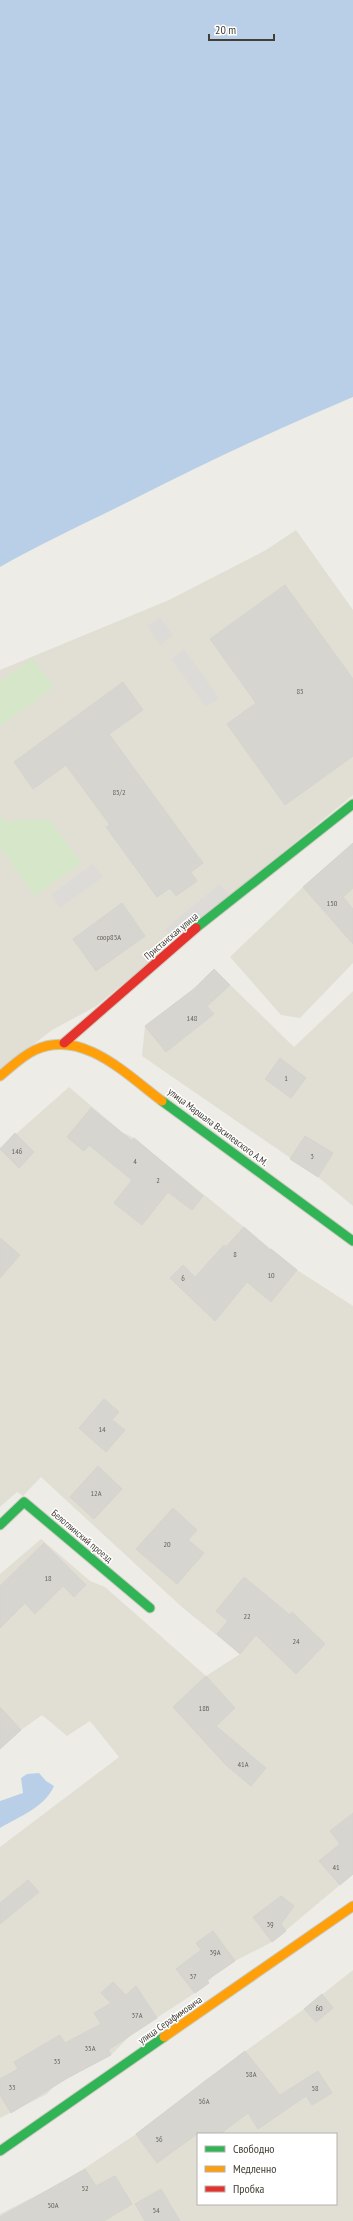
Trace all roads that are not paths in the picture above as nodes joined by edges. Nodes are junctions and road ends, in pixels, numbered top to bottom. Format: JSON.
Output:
{"nodes":[{"id":1,"x":353,"y":804,"type":"edge"},
{"id":2,"x":64,"y":1043,"type":"junction"},
{"id":3,"x":0,"y":1076,"type":"edge"},
{"id":4,"x":353,"y":1241,"type":"edge"},
{"id":5,"x":0,"y":1525,"type":"edge"},
{"id":6,"x":150,"y":1608,"type":"dead end"},
{"id":7,"x":353,"y":1906,"type":"edge"},
{"id":8,"x":0,"y":2151,"type":"edge"}],
"edges":[{"from":1,"to":2,"type":"street","name":"Пристанская улица"},
{"from":2,"to":3,"type":"street"},
{"from":2,"to":4,"type":"street","name":"улица Маршала Василевского А.М."},
{"from":5,"to":6,"type":"street","name":"Белоглинский проезд"},
{"from":7,"to":8,"type":"street","name":"улица Серафимовича"}]}
